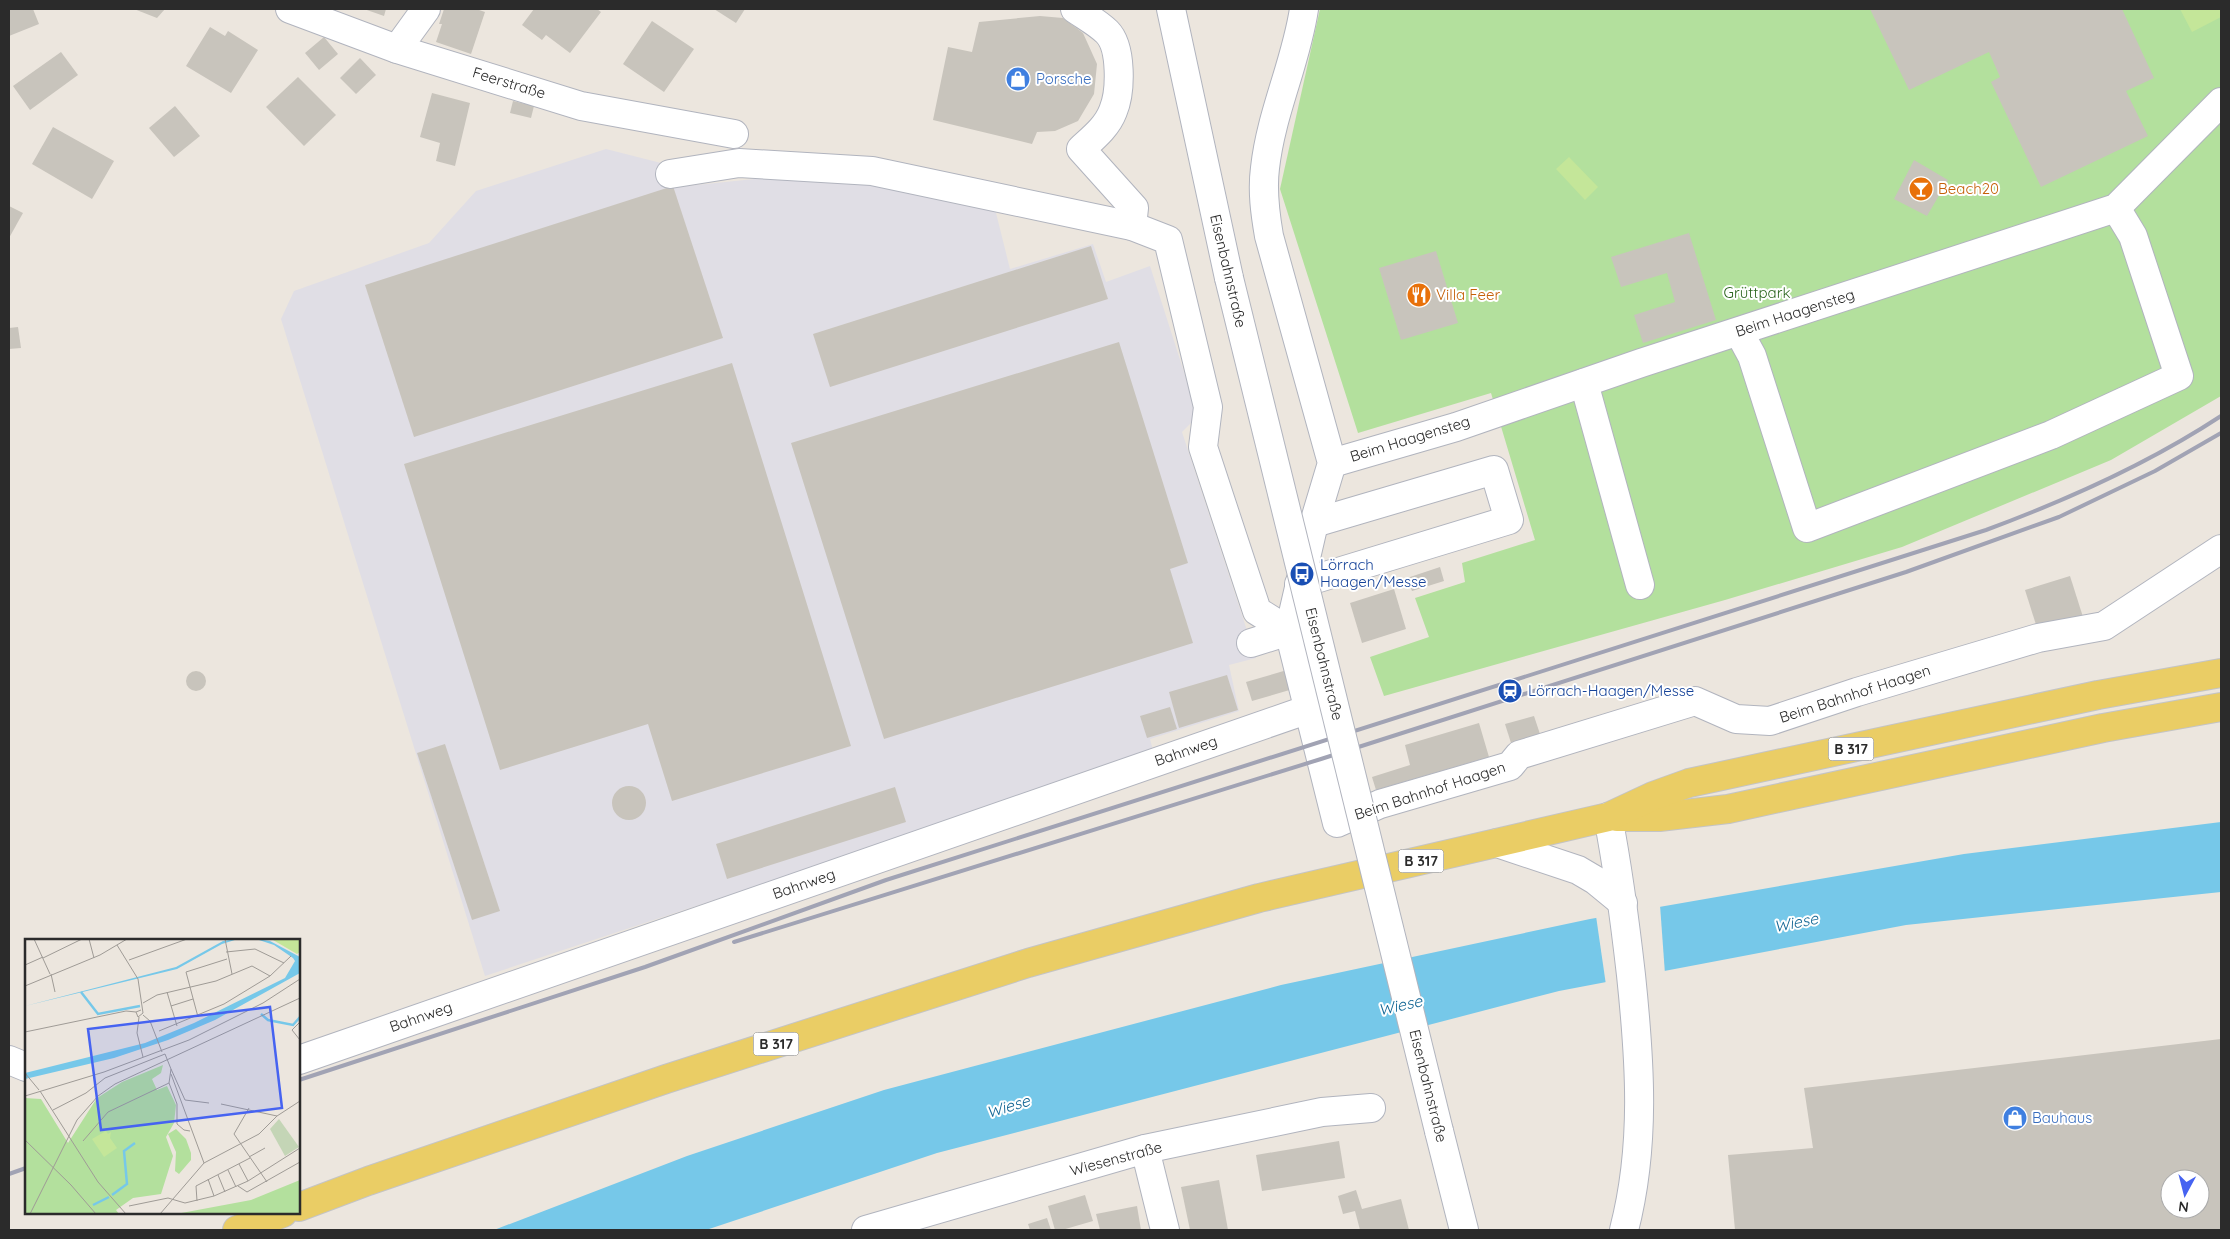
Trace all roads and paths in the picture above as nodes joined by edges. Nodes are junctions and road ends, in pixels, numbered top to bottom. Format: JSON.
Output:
{"nodes":[{"id":1,"x":290,"y":9,"type":"edge"},
{"id":2,"x":426,"y":9,"type":"edge"},
{"id":3,"x":1075,"y":9,"type":"edge"},
{"id":4,"x":1171,"y":9,"type":"edge"},
{"id":5,"x":1304,"y":9,"type":"edge"},
{"id":6,"x":397,"y":49,"type":"junction"},
{"id":7,"x":2221,"y":102,"type":"edge"},
{"id":8,"x":734,"y":134,"type":"dead end"},
{"id":9,"x":670,"y":174,"type":"dead end"},
{"id":10,"x":2116,"y":208,"type":"junction"},
{"id":11,"x":1132,"y":226,"type":"junction"},
{"id":12,"x":1739,"y":332,"type":"junction"},
{"id":13,"x":1584,"y":382,"type":"junction"},
{"id":14,"x":1332,"y":463,"type":"junction"},
{"id":15,"x":1314,"y":523,"type":"junction"},
{"id":16,"x":2221,"y":549,"type":"edge"},
{"id":17,"x":1299,"y":584,"type":"junction"},
{"id":18,"x":1640,"y":585,"type":"dead end"},
{"id":19,"x":1289,"y":631,"type":"junction"},
{"id":20,"x":1251,"y":643,"type":"dead end"},
{"id":21,"x":2221,"y":673,"type":"edge"},
{"id":22,"x":2221,"y":706,"type":"edge"},
{"id":23,"x":1309,"y":709,"type":"junction"},
{"id":24,"x":1608,"y":817,"type":"junction"},
{"id":25,"x":1337,"y":823,"type":"joint"},
{"id":26,"x":1497,"y":843,"type":"junction"},
{"id":27,"x":1606,"y":874,"type":"junction"},
{"id":28,"x":9,"y":1060,"type":"edge"},
{"id":29,"x":300,"y":1060,"type":"edge"},
{"id":30,"x":25,"y":1067,"type":"edge"},
{"id":31,"x":1371,"y":1108,"type":"dead end"},
{"id":32,"x":1146,"y":1149,"type":"junction"},
{"id":33,"x":300,"y":1207,"type":"edge"},
{"id":34,"x":280,"y":1214,"type":"edge"},
{"id":35,"x":876,"y":1229,"type":"edge"},
{"id":36,"x":237,"y":1230,"type":"edge"},
{"id":37,"x":1165,"y":1230,"type":"edge"},
{"id":38,"x":1464,"y":1230,"type":"edge"},
{"id":39,"x":1624,"y":1230,"type":"edge"}],
"edges":[{"from":1,"to":6,"type":"street","name":"Feerstraße"},
{"from":2,"to":6,"type":"street"},
{"from":3,"to":11,"type":"street"},
{"from":4,"to":38,"type":"street","name":"Eisenbahnstraße","bridge":true},
{"from":5,"to":14,"type":"street","name":"Beim Haagensteg"},
{"from":6,"to":8,"type":"street","name":"Feerstraße"},
{"from":7,"to":10,"type":"street","name":"Beim Haagensteg"},
{"from":9,"to":11,"type":"street"},
{"from":10,"to":12,"type":"street","name":"Beim Haagensteg"},
{"from":10,"to":12,"type":"street"},
{"from":11,"to":19,"type":"street"},
{"from":12,"to":13,"type":"street","name":"Beim Haagensteg"},
{"from":13,"to":14,"type":"street","name":"Beim Haagensteg"},
{"from":13,"to":18,"type":"street"},
{"from":14,"to":15,"type":"street","name":"Beim Haagensteg"},
{"from":15,"to":17,"type":"street","name":"Beim Haagensteg"},
{"from":15,"to":17,"type":"street"},
{"from":16,"to":25,"type":"street","name":"Beim Bahnhof Haagen"},
{"from":17,"to":19,"type":"street","name":"Beim Haagensteg"},
{"from":19,"to":20,"type":"street"},
{"from":19,"to":23,"type":"street","name":"Beim Haagensteg"},
{"from":21,"to":24,"type":"main road","number":"B 317"},
{"from":22,"to":24,"type":"main road","number":"B 317"},
{"from":23,"to":25,"type":"street","name":"Beim Haagensteg"},
{"from":23,"to":29,"type":"street","name":"Bahnweg"},
{"from":24,"to":26,"type":"main road","number":"B 317"},
{"from":24,"to":27,"type":"street"},
{"from":26,"to":27,"type":"street"},
{"from":26,"to":33,"type":"main road","number":"B 317"},
{"from":27,"to":39,"type":"street"},
{"from":28,"to":30,"type":"street"},
{"from":31,"to":32,"type":"street","name":"Wiesenstraße"},
{"from":32,"to":35,"type":"street","name":"Wiesenstraße"},
{"from":32,"to":37,"type":"street"},
{"from":34,"to":36,"type":"main road"}]}
